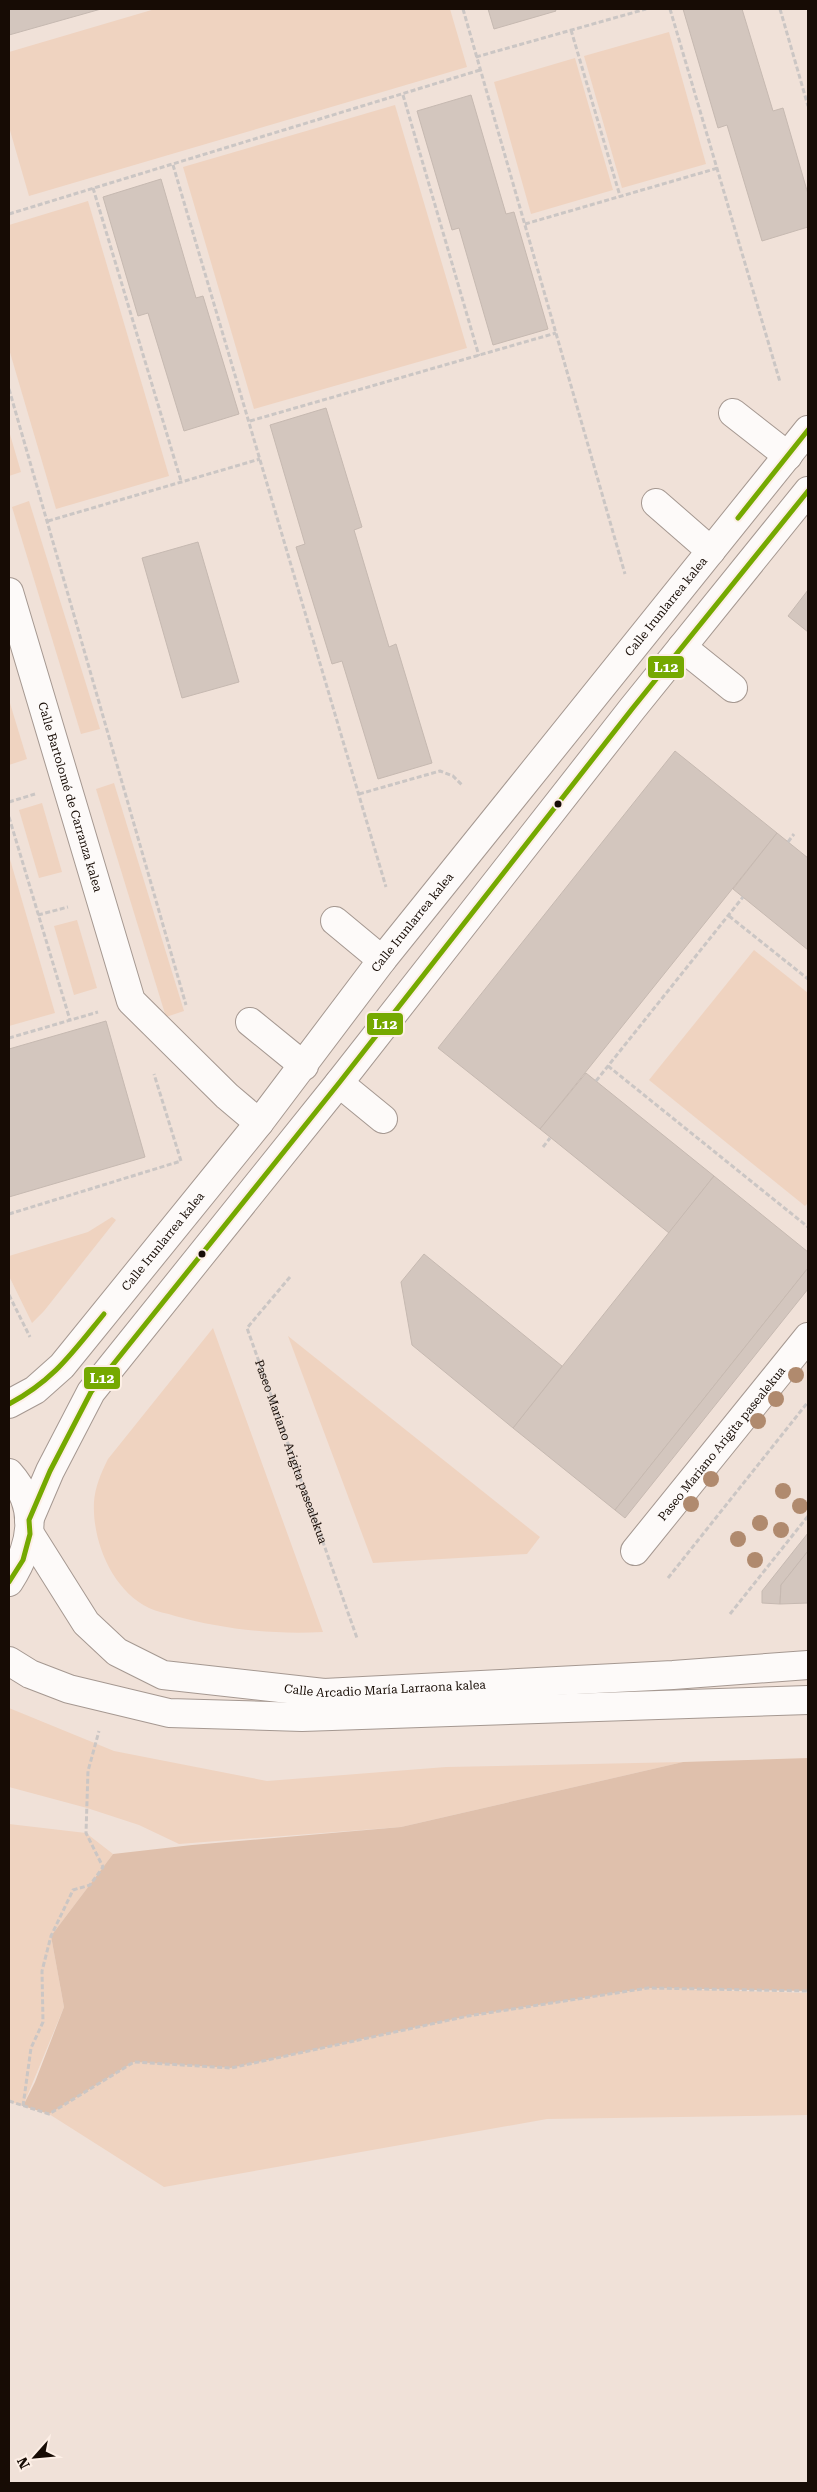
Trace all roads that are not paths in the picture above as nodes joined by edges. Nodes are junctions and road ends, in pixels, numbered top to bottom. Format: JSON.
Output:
{"nodes":[{"id":1,"x":734,"y":413,"type":"dead end"},
{"id":2,"x":808,"y":430,"type":"edge"},
{"id":3,"x":788,"y":456,"type":"junction"},
{"id":4,"x":808,"y":491,"type":"edge"},
{"id":5,"x":656,"y":503,"type":"dead end"},
{"id":6,"x":711,"y":551,"type":"junction"},
{"id":7,"x":9,"y":592,"type":"edge"},
{"id":8,"x":682,"y":646,"type":"junction"},
{"id":9,"x":733,"y":688,"type":"dead end"},
{"id":10,"x":336,"y":921,"type":"dead end"},
{"id":11,"x":382,"y":960,"type":"junction"},
{"id":12,"x":250,"y":1022,"type":"dead end"},
{"id":13,"x":304,"y":1066,"type":"junction"},
{"id":14,"x":339,"y":1083,"type":"junction"},
{"id":15,"x":383,"y":1119,"type":"dead end"},
{"id":16,"x":259,"y":1123,"type":"junction"},
{"id":17,"x":808,"y":1336,"type":"edge"},
{"id":18,"x":9,"y":1404,"type":"edge"},
{"id":19,"x":9,"y":1473,"type":"edge"},
{"id":20,"x":29,"y":1527,"type":"junction"},
{"id":21,"x":635,"y":1551,"type":"dead end"},
{"id":22,"x":9,"y":1582,"type":"edge"},
{"id":23,"x":9,"y":1661,"type":"edge"},
{"id":24,"x":808,"y":1665,"type":"edge"},
{"id":25,"x":808,"y":1700,"type":"edge"}],
"edges":[{"from":1,"to":3,"type":"street"},
{"from":2,"to":3,"type":"street","name":"Calle Irunlarrea kalea"},
{"from":3,"to":6,"type":"street","name":"Calle Irunlarrea kalea"},
{"from":4,"to":8,"type":"street"},
{"from":5,"to":6,"type":"street"},
{"from":6,"to":11,"type":"street","name":"Calle Irunlarrea kalea"},
{"from":7,"to":16,"type":"street","name":"Calle Bartolomé de Carranza kalea"},
{"from":8,"to":9,"type":"street"},
{"from":8,"to":14,"type":"street"},
{"from":10,"to":11,"type":"street"},
{"from":11,"to":13,"type":"street","name":"Calle Irunlarrea kalea"},
{"from":12,"to":13,"type":"street"},
{"from":13,"to":16,"type":"street","name":"Calle Irunlarrea kalea"},
{"from":14,"to":15,"type":"street"},
{"from":14,"to":20,"type":"street"},
{"from":16,"to":18,"type":"street","name":"Calle Irunlarrea kalea"},
{"from":17,"to":21,"type":"street","name":"Paseo Mariano Arigita pasealekua"},
{"from":19,"to":20,"type":"street"},
{"from":20,"to":22,"type":"street"},
{"from":20,"to":24,"type":"street","name":"Calle Arcadio María Larraona kalea"},
{"from":23,"to":25,"type":"street","name":"Calle Arcadio María Larraona kalea"}]}
